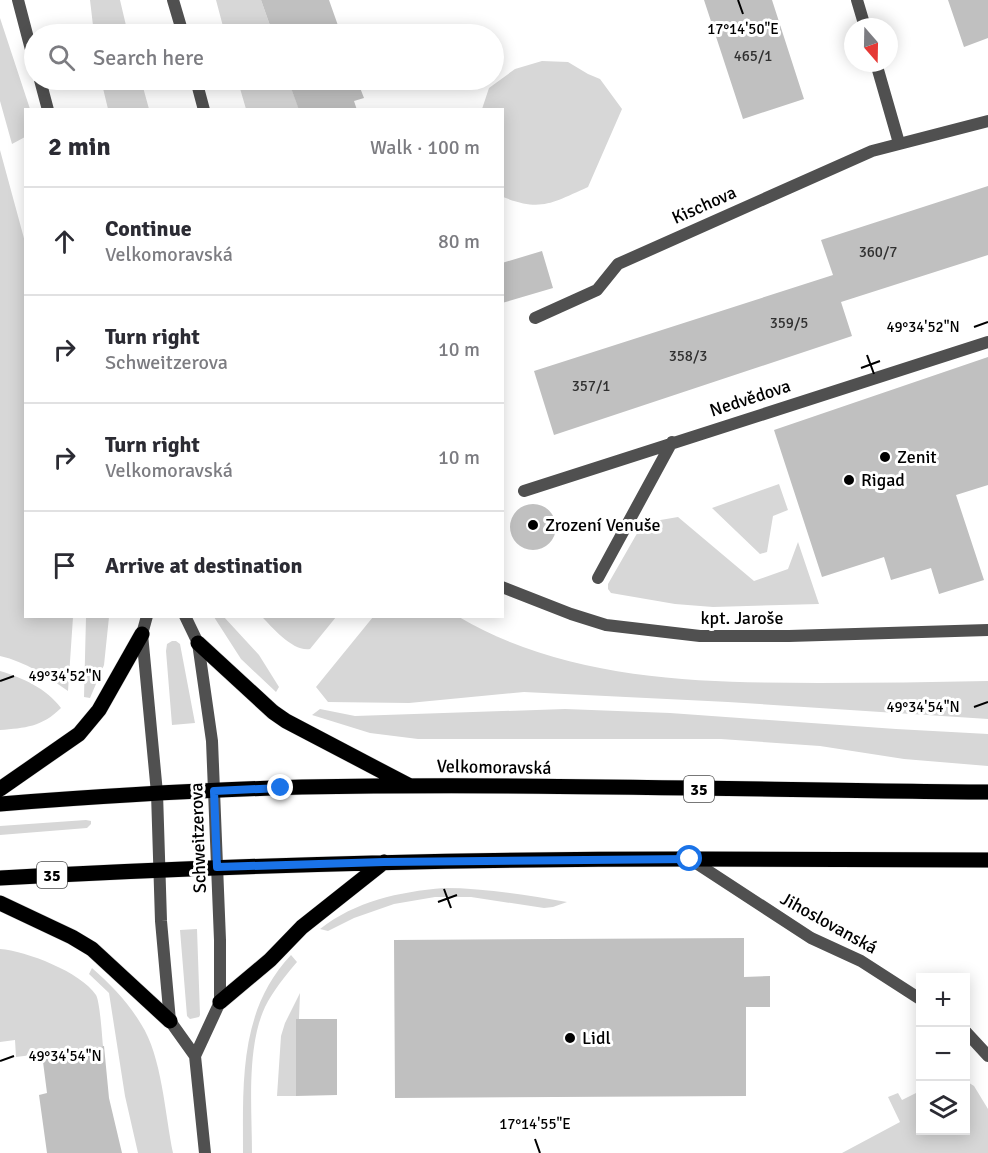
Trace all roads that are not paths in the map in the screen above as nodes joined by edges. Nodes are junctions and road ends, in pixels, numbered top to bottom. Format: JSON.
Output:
{"nodes":[{"id":1,"x":18,"y":0,"type":"edge"},
{"id":2,"x":173,"y":0,"type":"edge"},
{"id":3,"x":857,"y":0,"type":"edge"},
{"id":4,"x":862,"y":18,"type":"edge"},
{"id":5,"x":24,"y":24,"type":"edge"},
{"id":6,"x":180,"y":24,"type":"edge"},
{"id":7,"x":879,"y":72,"type":"edge"},
{"id":8,"x":43,"y":90,"type":"edge"},
{"id":9,"x":199,"y":90,"type":"edge"},
{"id":10,"x":47,"y":108,"type":"edge"},
{"id":11,"x":203,"y":108,"type":"edge"},
{"id":12,"x":988,"y":121,"type":"edge"},
{"id":13,"x":899,"y":143,"type":"junction"},
{"id":14,"x":535,"y":318,"type":"dead end"},
{"id":15,"x":988,"y":342,"type":"edge"},
{"id":16,"x":672,"y":442,"type":"junction"},
{"id":17,"x":524,"y":491,"type":"dead end"},
{"id":18,"x":598,"y":578,"type":"dead end"},
{"id":19,"x":504,"y":588,"type":"edge"},
{"id":20,"x":146,"y":618,"type":"edge"},
{"id":21,"x":187,"y":618,"type":"edge"},
{"id":22,"x":988,"y":630,"type":"edge"},
{"id":23,"x":142,"y":634,"type":"junction"},
{"id":24,"x":198,"y":643,"type":"junction"},
{"id":25,"x":411,"y":786,"type":"junction"},
{"id":26,"x":0,"y":789,"type":"edge"},
{"id":27,"x":214,"y":791,"type":"junction"},
{"id":28,"x":988,"y":792,"type":"edge"},
{"id":29,"x":157,"y":793,"type":"junction"},
{"id":30,"x":0,"y":804,"type":"edge"},
{"id":31,"x":690,"y":859,"type":"junction"},
{"id":32,"x":988,"y":860,"type":"edge"},
{"id":33,"x":384,"y":862,"type":"junction"},
{"id":34,"x":217,"y":867,"type":"junction"},
{"id":35,"x":160,"y":869,"type":"junction"},
{"id":36,"x":0,"y":878,"type":"edge"},
{"id":37,"x":0,"y":903,"type":"edge"},
{"id":38,"x":916,"y":996,"type":"edge"},
{"id":39,"x":220,"y":1002,"type":"junction"},
{"id":40,"x":170,"y":1021,"type":"junction"},
{"id":41,"x":970,"y":1037,"type":"edge"},
{"id":42,"x":195,"y":1056,"type":"junction"},
{"id":43,"x":988,"y":1056,"type":"edge"},
{"id":44,"x":205,"y":1153,"type":"edge"}],
"edges":[{"from":1,"to":5,"type":"street"},
{"from":2,"to":6,"type":"street"},
{"from":3,"to":4,"type":"street"},
{"from":7,"to":13,"type":"street"},
{"from":8,"to":10,"type":"street"},
{"from":9,"to":11,"type":"street"},
{"from":12,"to":13,"type":"street","name":"Kischova"},
{"from":13,"to":14,"type":"street","name":"Kischova"},
{"from":15,"to":16,"type":"street","name":"Nedvědova"},
{"from":16,"to":17,"type":"street","name":"Nedvědova"},
{"from":16,"to":18,"type":"street"},
{"from":19,"to":22,"type":"street","name":"kpt. Jaroše"},
{"from":20,"to":23,"type":"street"},
{"from":21,"to":24,"type":"street","name":"Schweitzerova"},
{"from":23,"to":26,"type":"main road"},
{"from":23,"to":29,"type":"street"},
{"from":24,"to":25,"type":"main road"},
{"from":24,"to":27,"type":"street","name":"Schweitzerova"},
{"from":25,"to":27,"type":"main road","name":"Velkomoravská","number":"35"},
{"from":25,"to":28,"type":"main road","name":"Velkomoravská","number":"35"},
{"from":27,"to":29,"type":"main road","name":"Velkomoravská","number":"35"},
{"from":27,"to":34,"type":"street","name":"Schweitzerova"},
{"from":29,"to":30,"type":"main road","name":"Velkomoravská","number":"35"},
{"from":29,"to":35,"type":"street"},
{"from":31,"to":32,"type":"main road","number":"35"},
{"from":31,"to":33,"type":"main road","number":"35"},
{"from":31,"to":38,"type":"street","name":"Jihoslovanská"},
{"from":33,"to":34,"type":"main road","number":"35"},
{"from":33,"to":39,"type":"main road"},
{"from":34,"to":35,"type":"main road","number":"35"},
{"from":34,"to":39,"type":"street","name":"Schweitzerova"},
{"from":35,"to":36,"type":"main road","number":"35"},
{"from":35,"to":40,"type":"street"},
{"from":37,"to":40,"type":"main road"},
{"from":39,"to":42,"type":"street","name":"Schweitzerova"},
{"from":40,"to":42,"type":"street"},
{"from":41,"to":43,"type":"street"},
{"from":42,"to":44,"type":"street"}]}
